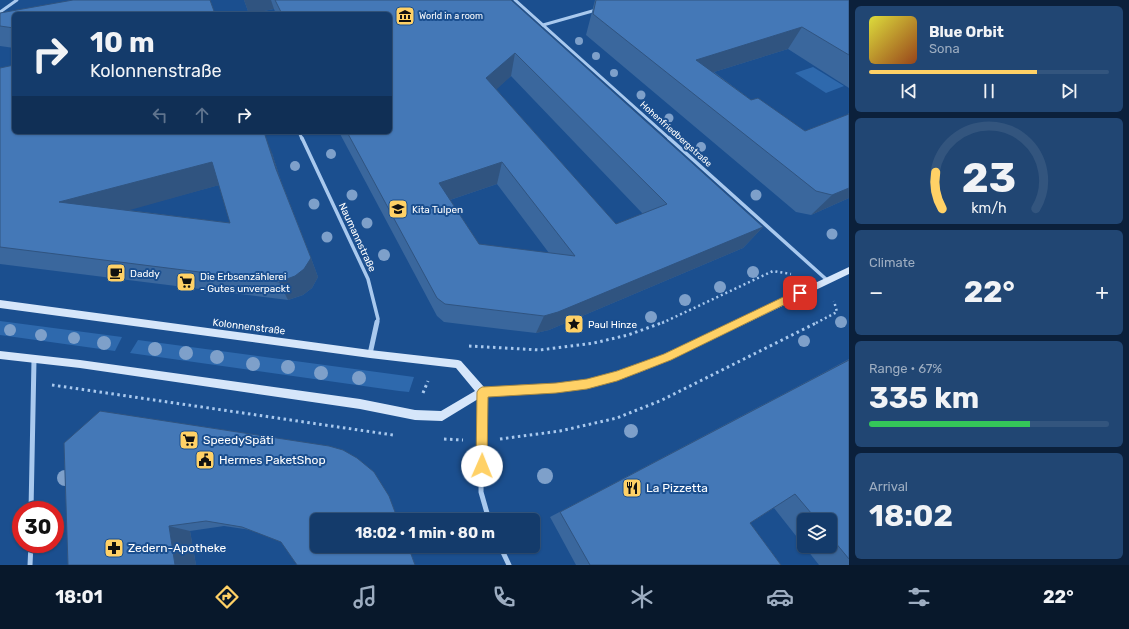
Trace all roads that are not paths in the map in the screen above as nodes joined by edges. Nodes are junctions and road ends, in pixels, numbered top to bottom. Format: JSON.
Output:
{"nodes":[{"id":1,"x":17,"y":0,"type":"edge"},
{"id":2,"x":515,"y":0,"type":"edge"},
{"id":3,"x":599,"y":10,"type":"edge"},
{"id":4,"x":0,"y":12,"type":"edge"},
{"id":5,"x":543,"y":25,"type":"junction"},
{"id":6,"x":301,"y":134,"type":"edge"},
{"id":7,"x":849,"y":270,"type":"edge"},
{"id":8,"x":827,"y":280,"type":"junction"},
{"id":9,"x":0,"y":304,"type":"edge"},
{"id":10,"x":370,"y":354,"type":"junction"},
{"id":11,"x":0,"y":355,"type":"edge"},
{"id":12,"x":34,"y":360,"type":"junction"},
{"id":13,"x":482,"y":392,"type":"junction"},
{"id":14,"x":31,"y":501,"type":"edge"},
{"id":15,"x":487,"y":513,"type":"edge"},
{"id":16,"x":30,"y":553,"type":"edge"},
{"id":17,"x":503,"y":553,"type":"edge"},
{"id":18,"x":30,"y":565,"type":"edge"},
{"id":19,"x":509,"y":565,"type":"edge"}],
"edges":[{"from":1,"to":4,"type":"street"},
{"from":2,"to":5,"type":"street","name":"Hohenfriedbergstraße"},
{"from":3,"to":5,"type":"street"},
{"from":5,"to":8,"type":"street","name":"Hohenfriedbergstraße"},
{"from":6,"to":10,"type":"street","name":"Naumannstraße"},
{"from":7,"to":8,"type":"main road"},
{"from":8,"to":13,"type":"main road"},
{"from":9,"to":10,"type":"main road","name":"Kolonnenstraße"},
{"from":10,"to":13,"type":"main road","name":"Kolonnenstraße"},
{"from":11,"to":12,"type":"main road"},
{"from":12,"to":13,"type":"main road"},
{"from":12,"to":14,"type":"street"},
{"from":13,"to":15,"type":"street"},
{"from":16,"to":18,"type":"street"},
{"from":17,"to":19,"type":"street"}]}
